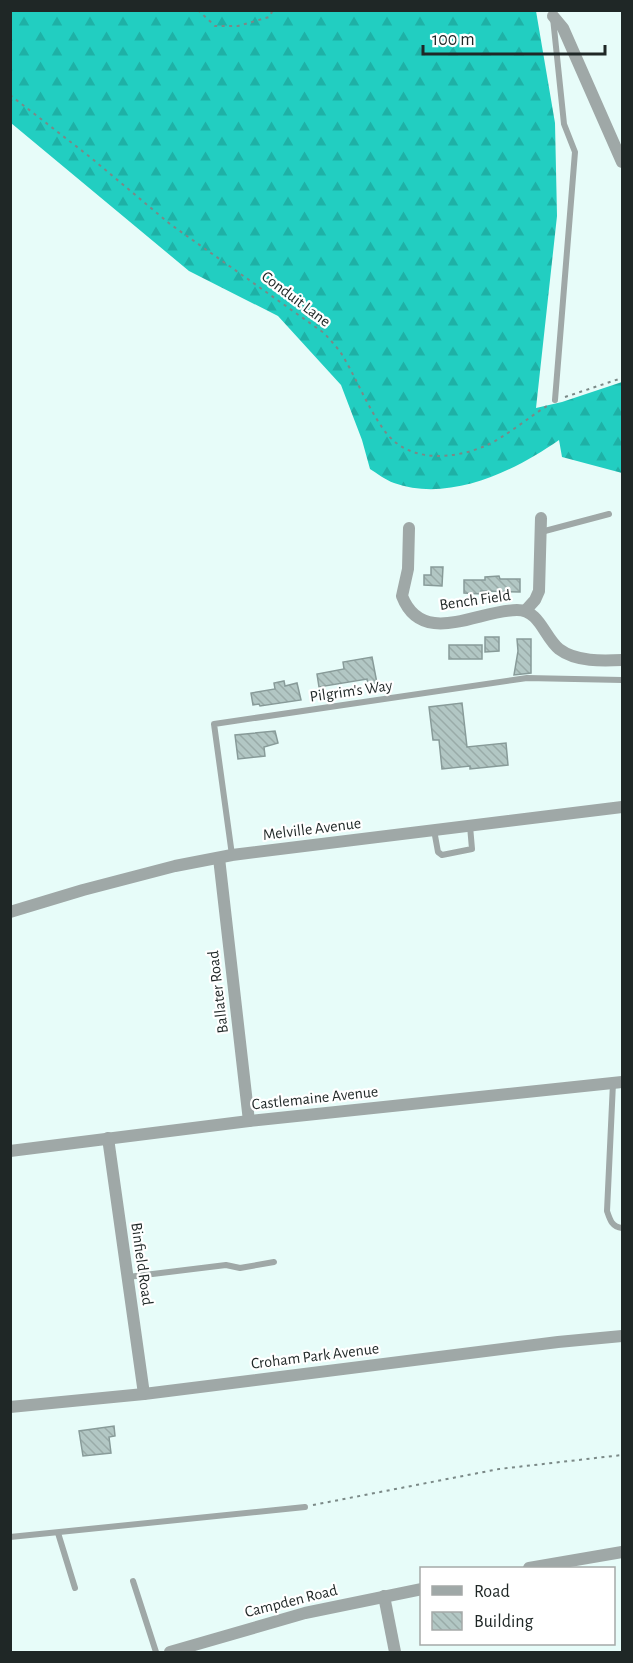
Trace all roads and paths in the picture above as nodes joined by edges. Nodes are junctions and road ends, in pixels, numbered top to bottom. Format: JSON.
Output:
{"nodes":[{"id":1,"x":198,"y":10,"type":"edge"},
{"id":2,"x":273,"y":10,"type":"edge"},
{"id":3,"x":553,"y":13,"type":"edge"},
{"id":4,"x":10,"y":95,"type":"edge"},
{"id":5,"x":622,"y":162,"type":"edge"},
{"id":6,"x":622,"y":378,"type":"edge"},
{"id":7,"x":555,"y":400,"type":"junction"},
{"id":8,"x":609,"y":514,"type":"dead end"},
{"id":9,"x":541,"y":518,"type":"dead end"},
{"id":10,"x":409,"y":528,"type":"dead end"},
{"id":11,"x":540,"y":532,"type":"junction"},
{"id":12,"x":526,"y":610,"type":"junction"},
{"id":13,"x":622,"y":660,"type":"edge"},
{"id":14,"x":622,"y":680,"type":"edge"},
{"id":15,"x":622,"y":807,"type":"edge"},
{"id":16,"x":470,"y":826,"type":"junction"},
{"id":17,"x":434,"y":830,"type":"junction"},
{"id":18,"x":225,"y":857,"type":"junction"},
{"id":19,"x":10,"y":912,"type":"edge"},
{"id":20,"x":618,"y":1082,"type":"edge"},
{"id":21,"x":249,"y":1121,"type":"junction"},
{"id":22,"x":108,"y":1138,"type":"junction"},
{"id":23,"x":10,"y":1151,"type":"edge"},
{"id":24,"x":622,"y":1228,"type":"edge"},
{"id":25,"x":274,"y":1262,"type":"dead end"},
{"id":26,"x":127,"y":1277,"type":"junction"},
{"id":27,"x":622,"y":1336,"type":"edge"},
{"id":28,"x":144,"y":1394,"type":"junction"},
{"id":29,"x":10,"y":1407,"type":"edge"},
{"id":30,"x":622,"y":1455,"type":"edge"},
{"id":31,"x":305,"y":1507,"type":"joint"},
{"id":32,"x":58,"y":1533,"type":"junction"},
{"id":33,"x":10,"y":1537,"type":"edge"},
{"id":34,"x":622,"y":1552,"type":"edge"},
{"id":35,"x":540,"y":1567,"type":"edge"},
{"id":36,"x":133,"y":1581,"type":"dead end"},
{"id":37,"x":75,"y":1588,"type":"dead end"},
{"id":38,"x":420,"y":1589,"type":"edge"},
{"id":39,"x":384,"y":1596,"type":"junction"},
{"id":40,"x":156,"y":1653,"type":"edge"},
{"id":41,"x":170,"y":1653,"type":"edge"},
{"id":42,"x":394,"y":1653,"type":"edge"}],
"edges":[{"from":1,"to":2,"type":"path"},
{"from":3,"to":5,"type":"street"},
{"from":3,"to":7,"type":"lane"},
{"from":4,"to":7,"type":"path","name":"Conduit Lane"},
{"from":6,"to":7,"type":"path","name":"Conduit Lane"},
{"from":8,"to":11,"type":"lane"},
{"from":9,"to":11,"type":"street","name":"Bench Field"},
{"from":10,"to":12,"type":"street","name":"Bench Field"},
{"from":11,"to":12,"type":"street","name":"Bench Field"},
{"from":12,"to":13,"type":"street","name":"Bench Field"},
{"from":14,"to":18,"type":"lane","name":"Pilgrim's Way"},
{"from":15,"to":16,"type":"street","name":"Melville Avenue"},
{"from":16,"to":17,"type":"street","name":"Melville Avenue"},
{"from":16,"to":17,"type":"lane"},
{"from":17,"to":18,"type":"street","name":"Melville Avenue"},
{"from":18,"to":19,"type":"street","name":"Melville Avenue"},
{"from":18,"to":21,"type":"street","name":"Ballater Road"},
{"from":20,"to":21,"type":"street","name":"Castlemaine Avenue"},
{"from":20,"to":24,"type":"lane"},
{"from":21,"to":22,"type":"street","name":"Castlemaine Avenue"},
{"from":22,"to":23,"type":"street","name":"Castlemaine Avenue"},
{"from":22,"to":26,"type":"street","name":"Binfield Road"},
{"from":25,"to":26,"type":"lane"},
{"from":26,"to":28,"type":"street","name":"Binfield Road"},
{"from":27,"to":28,"type":"street","name":"Croham Park Avenue"},
{"from":28,"to":29,"type":"street","name":"Croham Park Avenue"},
{"from":30,"to":31,"type":"path"},
{"from":31,"to":32,"type":"lane"},
{"from":32,"to":33,"type":"lane"},
{"from":32,"to":37,"type":"lane"},
{"from":34,"to":35,"type":"street"},
{"from":36,"to":40,"type":"lane"},
{"from":38,"to":39,"type":"street","name":"Campden Road"},
{"from":39,"to":41,"type":"street","name":"Campden Road"},
{"from":39,"to":42,"type":"street"}]}
